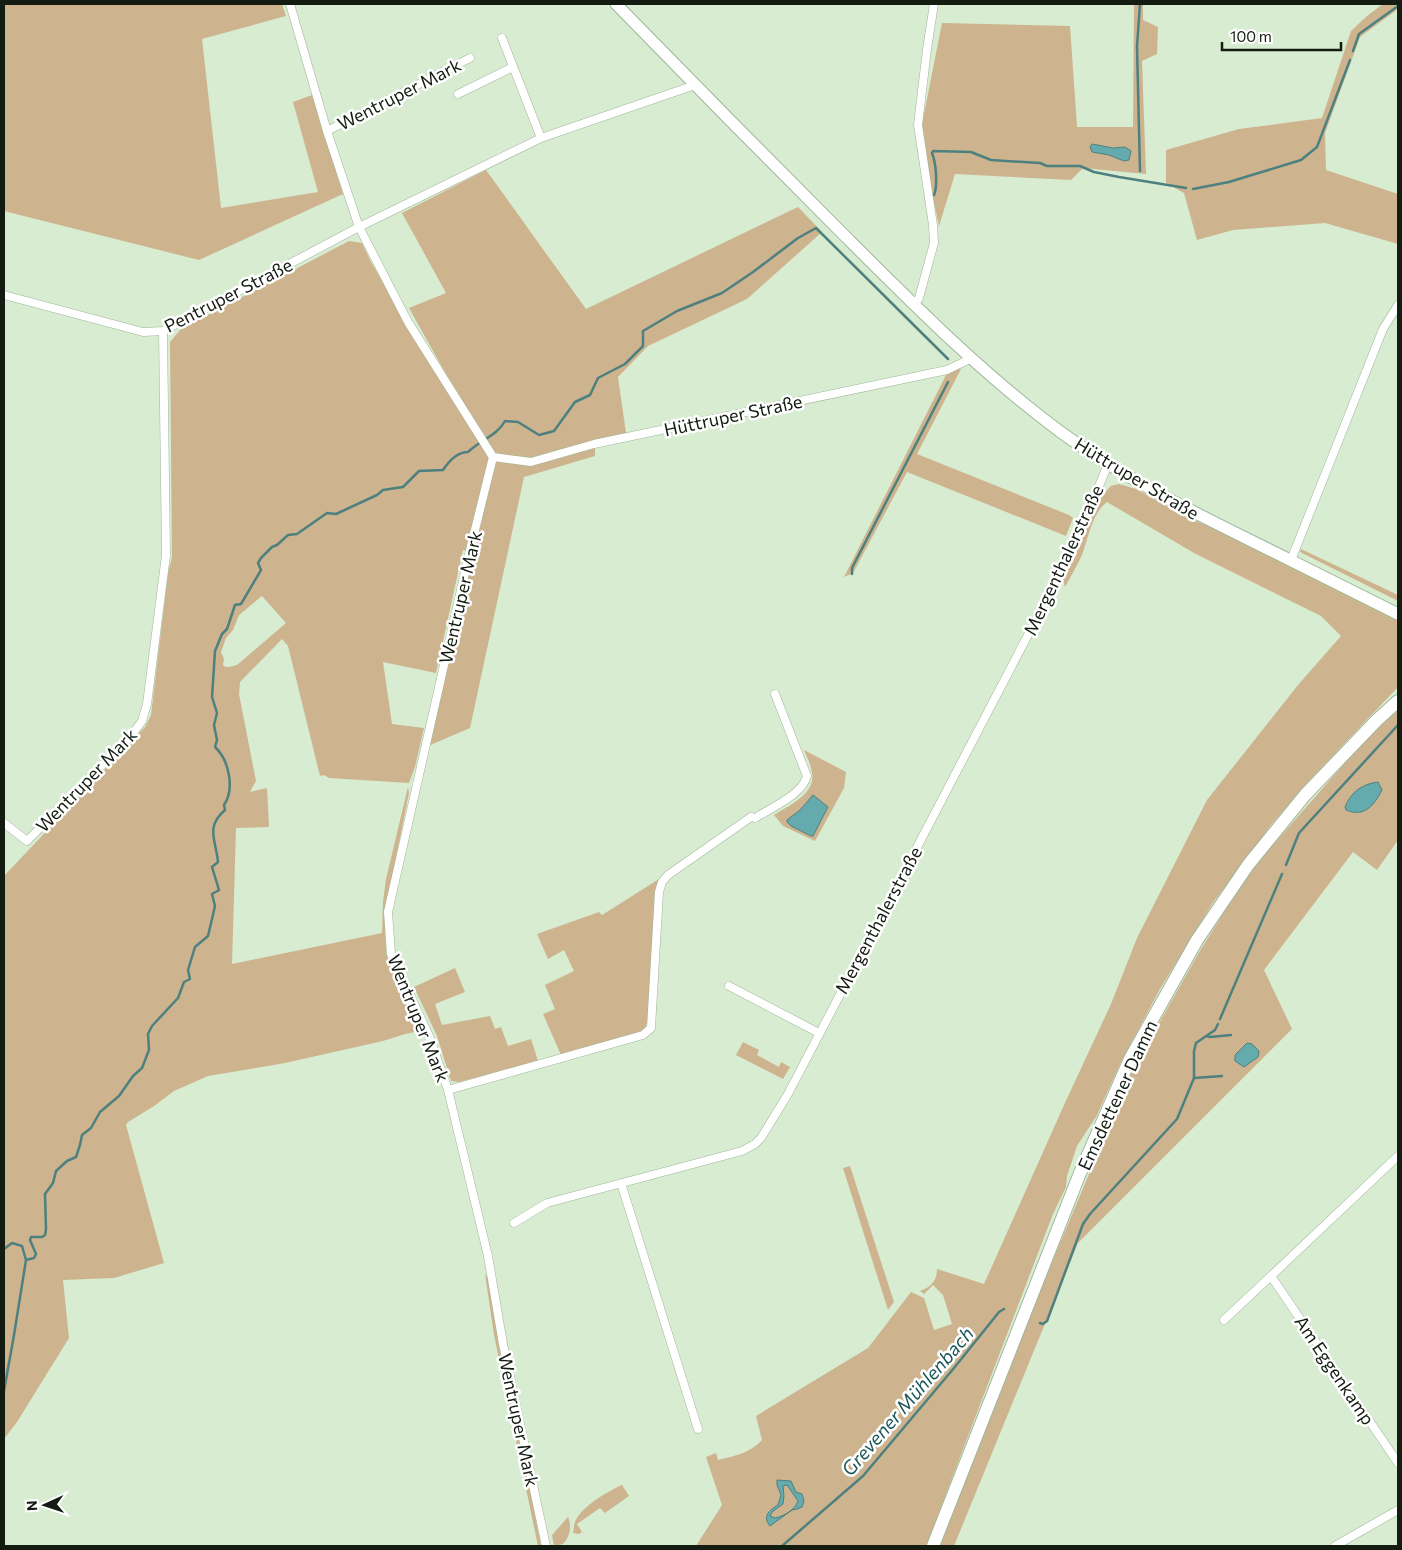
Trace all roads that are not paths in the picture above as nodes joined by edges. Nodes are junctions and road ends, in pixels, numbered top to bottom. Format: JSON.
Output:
{"nodes":[{"id":1,"x":290,"y":4,"type":"edge"},
{"id":2,"x":616,"y":4,"type":"edge"},
{"id":3,"x":934,"y":4,"type":"edge"},
{"id":4,"x":502,"y":38,"type":"dead end"},
{"id":5,"x":470,"y":58,"type":"dead end"},
{"id":6,"x":513,"y":67,"type":"junction"},
{"id":7,"x":695,"y":85,"type":"junction"},
{"id":8,"x":458,"y":94,"type":"dead end"},
{"id":9,"x":328,"y":131,"type":"junction"},
{"id":10,"x":541,"y":138,"type":"junction"},
{"id":11,"x":359,"y":227,"type":"junction"},
{"id":12,"x":4,"y":296,"type":"edge"},
{"id":13,"x":914,"y":305,"type":"junction"},
{"id":14,"x":1398,"y":305,"type":"edge"},
{"id":15,"x":163,"y":331,"type":"junction"},
{"id":16,"x":972,"y":358,"type":"junction"},
{"id":17,"x":493,"y":457,"type":"junction"},
{"id":18,"x":1108,"y":464,"type":"junction"},
{"id":19,"x":1290,"y":560,"type":"junction"},
{"id":20,"x":1398,"y":614,"type":"edge"},
{"id":21,"x":775,"y":694,"type":"dead end"},
{"id":22,"x":1398,"y":701,"type":"edge"},
{"id":23,"x":4,"y":823,"type":"edge"},
{"id":24,"x":729,"y":986,"type":"dead end"},
{"id":25,"x":819,"y":1033,"type":"junction"},
{"id":26,"x":448,"y":1090,"type":"junction"},
{"id":27,"x":1398,"y":1156,"type":"edge"},
{"id":28,"x":621,"y":1183,"type":"junction"},
{"id":29,"x":514,"y":1223,"type":"dead end"},
{"id":30,"x":1271,"y":1276,"type":"junction"},
{"id":31,"x":1224,"y":1320,"type":"dead end"},
{"id":32,"x":698,"y":1429,"type":"dead end"},
{"id":33,"x":1398,"y":1463,"type":"edge"},
{"id":34,"x":1398,"y":1510,"type":"edge"},
{"id":35,"x":546,"y":1546,"type":"edge"},
{"id":36,"x":933,"y":1546,"type":"edge"},
{"id":37,"x":1335,"y":1546,"type":"edge"}],
"edges":[{"from":1,"to":9,"type":"street","name":"Wentruper Mark"},
{"from":2,"to":7,"type":"main road","name":"Hüttruper Straße"},
{"from":3,"to":13,"type":"street"},
{"from":4,"to":6,"type":"street"},
{"from":5,"to":9,"type":"street","name":"Wentruper Mark"},
{"from":6,"to":8,"type":"street"},
{"from":6,"to":10,"type":"street"},
{"from":7,"to":10,"type":"street"},
{"from":7,"to":13,"type":"main road","name":"Hüttruper Straße"},
{"from":9,"to":11,"type":"street","name":"Wentruper Mark"},
{"from":10,"to":11,"type":"street"},
{"from":11,"to":15,"type":"street","name":"Pentruper Straße"},
{"from":11,"to":17,"type":"street","name":"Wentruper Mark"},
{"from":12,"to":15,"type":"street","name":"Pentruper Straße"},
{"from":13,"to":16,"type":"main road","name":"Hüttruper Straße"},
{"from":14,"to":19,"type":"street"},
{"from":15,"to":23,"type":"street","name":"Wentruper Mark"},
{"from":16,"to":17,"type":"street","name":"Hüttruper Straße"},
{"from":16,"to":18,"type":"main road","name":"Hüttruper Straße"},
{"from":17,"to":26,"type":"street","name":"Wentruper Mark"},
{"from":18,"to":19,"type":"main road","name":"Hüttruper Straße"},
{"from":18,"to":25,"type":"street","name":"Mergenthalerstraße"},
{"from":19,"to":20,"type":"main road","name":"Hüttruper Straße"},
{"from":21,"to":26,"type":"street","name":"Wentruper Mark"},
{"from":22,"to":36,"type":"main road","name":"Emsdettener Damm"},
{"from":24,"to":25,"type":"street"},
{"from":25,"to":28,"type":"street","name":"Mergenthalerstraße"},
{"from":26,"to":35,"type":"street","name":"Wentruper Mark"},
{"from":27,"to":30,"type":"street"},
{"from":28,"to":29,"type":"street","name":"Mergenthalerstraße"},
{"from":28,"to":32,"type":"street"},
{"from":30,"to":31,"type":"street"},
{"from":30,"to":33,"type":"street","name":"Am Eggenkamp"},
{"from":34,"to":37,"type":"street"}]}
